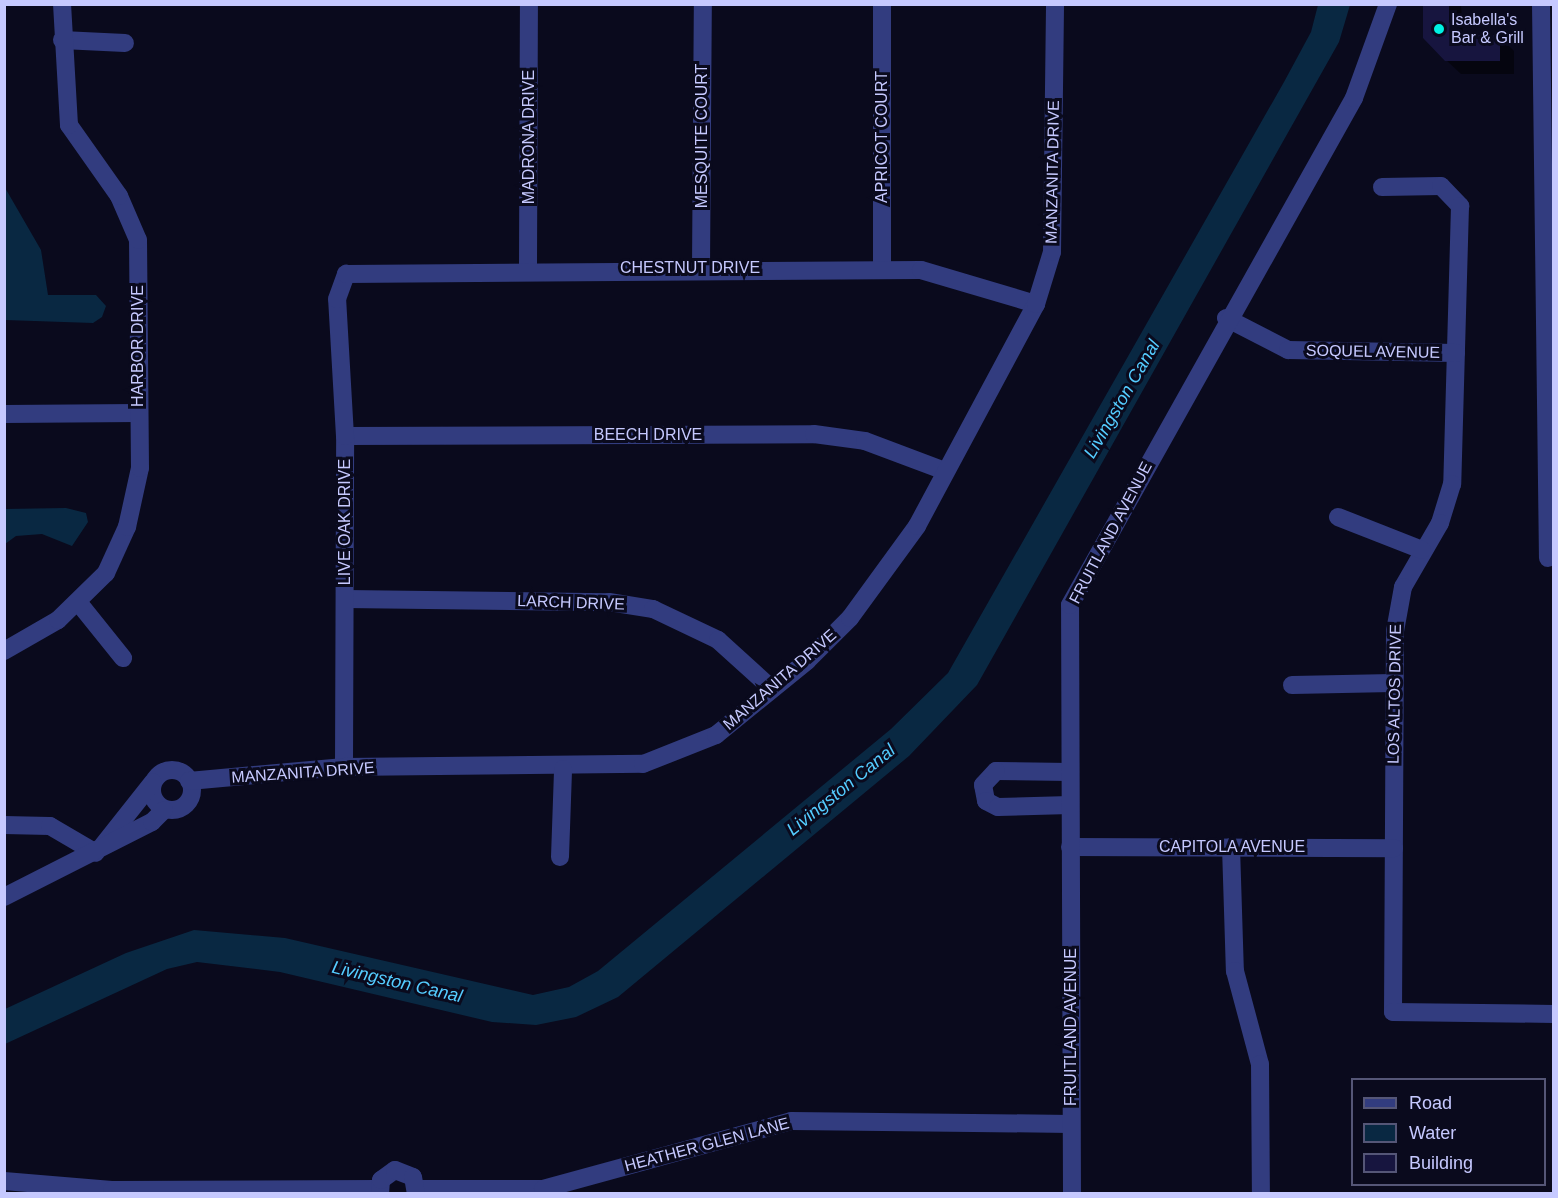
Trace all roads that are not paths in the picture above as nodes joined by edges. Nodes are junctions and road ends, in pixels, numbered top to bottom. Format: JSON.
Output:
{"nodes":[{"id":1,"x":62,"y":4,"type":"edge"},
{"id":2,"x":530,"y":4,"type":"edge"},
{"id":3,"x":703,"y":4,"type":"edge"},
{"id":4,"x":882,"y":4,"type":"edge"},
{"id":5,"x":1055,"y":4,"type":"edge"},
{"id":6,"x":1388,"y":4,"type":"edge"},
{"id":7,"x":1541,"y":4,"type":"edge"},
{"id":8,"x":62,"y":40,"type":"junction"},
{"id":9,"x":125,"y":43,"type":"dead end"},
{"id":10,"x":1382,"y":187,"type":"dead end"},
{"id":11,"x":701,"y":268,"type":"junction"},
{"id":12,"x":528,"y":269,"type":"junction"},
{"id":13,"x":882,"y":269,"type":"junction"},
{"id":14,"x":340,"y":278,"type":"joint"},
{"id":15,"x":1036,"y":304,"type":"junction"},
{"id":16,"x":1226,"y":318,"type":"junction"},
{"id":17,"x":1456,"y":353,"type":"junction"},
{"id":18,"x":138,"y":413,"type":"junction"},
{"id":19,"x":4,"y":414,"type":"edge"},
{"id":20,"x":345,"y":436,"type":"junction"},
{"id":21,"x":945,"y":471,"type":"junction"},
{"id":22,"x":1338,"y":518,"type":"dead end"},
{"id":23,"x":1422,"y":550,"type":"junction"},
{"id":24,"x":1548,"y":558,"type":"dead end"},
{"id":25,"x":345,"y":599,"type":"junction"},
{"id":26,"x":78,"y":602,"type":"junction"},
{"id":27,"x":4,"y":651,"type":"edge"},
{"id":28,"x":123,"y":658,"type":"dead end"},
{"id":29,"x":1393,"y":683,"type":"junction"},
{"id":30,"x":1292,"y":685,"type":"dead end"},
{"id":31,"x":771,"y":688,"type":"junction"},
{"id":32,"x":344,"y":767,"type":"junction"},
{"id":33,"x":563,"y":769,"type":"junction"},
{"id":34,"x":1070,"y":772,"type":"junction"},
{"id":35,"x":189,"y":781,"type":"junction"},
{"id":36,"x":153,"y":782,"type":"junction"},
{"id":37,"x":1070,"y":805,"type":"junction"},
{"id":38,"x":164,"y":810,"type":"junction"},
{"id":39,"x":4,"y":825,"type":"edge"},
{"id":40,"x":1070,"y":847,"type":"junction"},
{"id":41,"x":1231,"y":847,"type":"junction"},
{"id":42,"x":1394,"y":848,"type":"junction"},
{"id":43,"x":96,"y":853,"type":"junction"},
{"id":44,"x":560,"y":857,"type":"dead end"},
{"id":45,"x":4,"y":897,"type":"edge"},
{"id":46,"x":1554,"y":1014,"type":"edge"},
{"id":47,"x":1071,"y":1124,"type":"junction"},
{"id":48,"x":4,"y":1181,"type":"edge"},
{"id":49,"x":380,"y":1191,"type":"edge"},
{"id":50,"x":416,"y":1191,"type":"edge"},
{"id":51,"x":518,"y":1191,"type":"edge"},
{"id":52,"x":1072,"y":1194,"type":"edge"},
{"id":53,"x":1261,"y":1194,"type":"edge"}],
"edges":[{"from":1,"to":8,"type":"street","name":"HARBOR DRIVE"},
{"from":2,"to":12,"type":"street","name":"MADRONA DRIVE"},
{"from":3,"to":11,"type":"street","name":"MESQUITE COURT"},
{"from":4,"to":13,"type":"street","name":"APRICOT COURT"},
{"from":5,"to":15,"type":"street","name":"MANZANITA DRIVE"},
{"from":6,"to":16,"type":"street","name":"FRUITLAND AVENUE"},
{"from":7,"to":24,"type":"street"},
{"from":8,"to":9,"type":"street"},
{"from":8,"to":18,"type":"street","name":"HARBOR DRIVE"},
{"from":10,"to":17,"type":"street","name":"LOS ALTOS DRIVE"},
{"from":11,"to":12,"type":"street","name":"CHESTNUT DRIVE"},
{"from":11,"to":13,"type":"street","name":"CHESTNUT DRIVE"},
{"from":12,"to":14,"type":"street","name":"CHESTNUT DRIVE"},
{"from":13,"to":15,"type":"street","name":"CHESTNUT DRIVE"},
{"from":14,"to":20,"type":"street","name":"LIVE OAK DRIVE"},
{"from":15,"to":21,"type":"street","name":"MANZANITA DRIVE"},
{"from":16,"to":17,"type":"street","name":"SOQUEL AVENUE"},
{"from":16,"to":34,"type":"street","name":"FRUITLAND AVENUE"},
{"from":17,"to":23,"type":"street","name":"LOS ALTOS DRIVE"},
{"from":18,"to":19,"type":"street"},
{"from":18,"to":26,"type":"street","name":"HARBOR DRIVE"},
{"from":20,"to":21,"type":"street","name":"BEECH DRIVE"},
{"from":20,"to":25,"type":"street","name":"LIVE OAK DRIVE"},
{"from":21,"to":31,"type":"street","name":"MANZANITA DRIVE"},
{"from":22,"to":23,"type":"street"},
{"from":23,"to":29,"type":"street","name":"LOS ALTOS DRIVE"},
{"from":25,"to":31,"type":"street","name":"LARCH DRIVE"},
{"from":25,"to":32,"type":"street","name":"LIVE OAK DRIVE"},
{"from":26,"to":27,"type":"street","name":"HARBOR DRIVE"},
{"from":26,"to":28,"type":"street"},
{"from":29,"to":30,"type":"street"},
{"from":29,"to":42,"type":"street","name":"LOS ALTOS DRIVE"},
{"from":31,"to":33,"type":"street","name":"MANZANITA DRIVE"},
{"from":32,"to":33,"type":"street","name":"MANZANITA DRIVE"},
{"from":32,"to":35,"type":"street","name":"MANZANITA DRIVE"},
{"from":33,"to":44,"type":"street"},
{"from":34,"to":37,"type":"street","name":"FRUITLAND AVENUE"},
{"from":34,"to":37,"type":"street"},
{"from":35,"to":36,"type":"street"},
{"from":35,"to":38,"type":"street"},
{"from":36,"to":38,"type":"street"},
{"from":36,"to":43,"type":"street"},
{"from":37,"to":40,"type":"street","name":"FRUITLAND AVENUE"},
{"from":38,"to":43,"type":"street"},
{"from":39,"to":43,"type":"street"},
{"from":40,"to":41,"type":"street","name":"CAPITOLA AVENUE"},
{"from":40,"to":47,"type":"street","name":"FRUITLAND AVENUE"},
{"from":41,"to":42,"type":"street","name":"CAPITOLA AVENUE"},
{"from":41,"to":53,"type":"street"},
{"from":42,"to":46,"type":"street","name":"LOS ALTOS DRIVE"},
{"from":43,"to":45,"type":"street"},
{"from":47,"to":51,"type":"street","name":"HEATHER GLEN LANE"},
{"from":47,"to":52,"type":"street","name":"FRUITLAND AVENUE"},
{"from":48,"to":49,"type":"street","name":"HEATHER GLEN LANE"},
{"from":49,"to":50,"type":"street","name":"HEATHER GLEN LANE"},
{"from":50,"to":51,"type":"street","name":"HEATHER GLEN LANE"}]}
